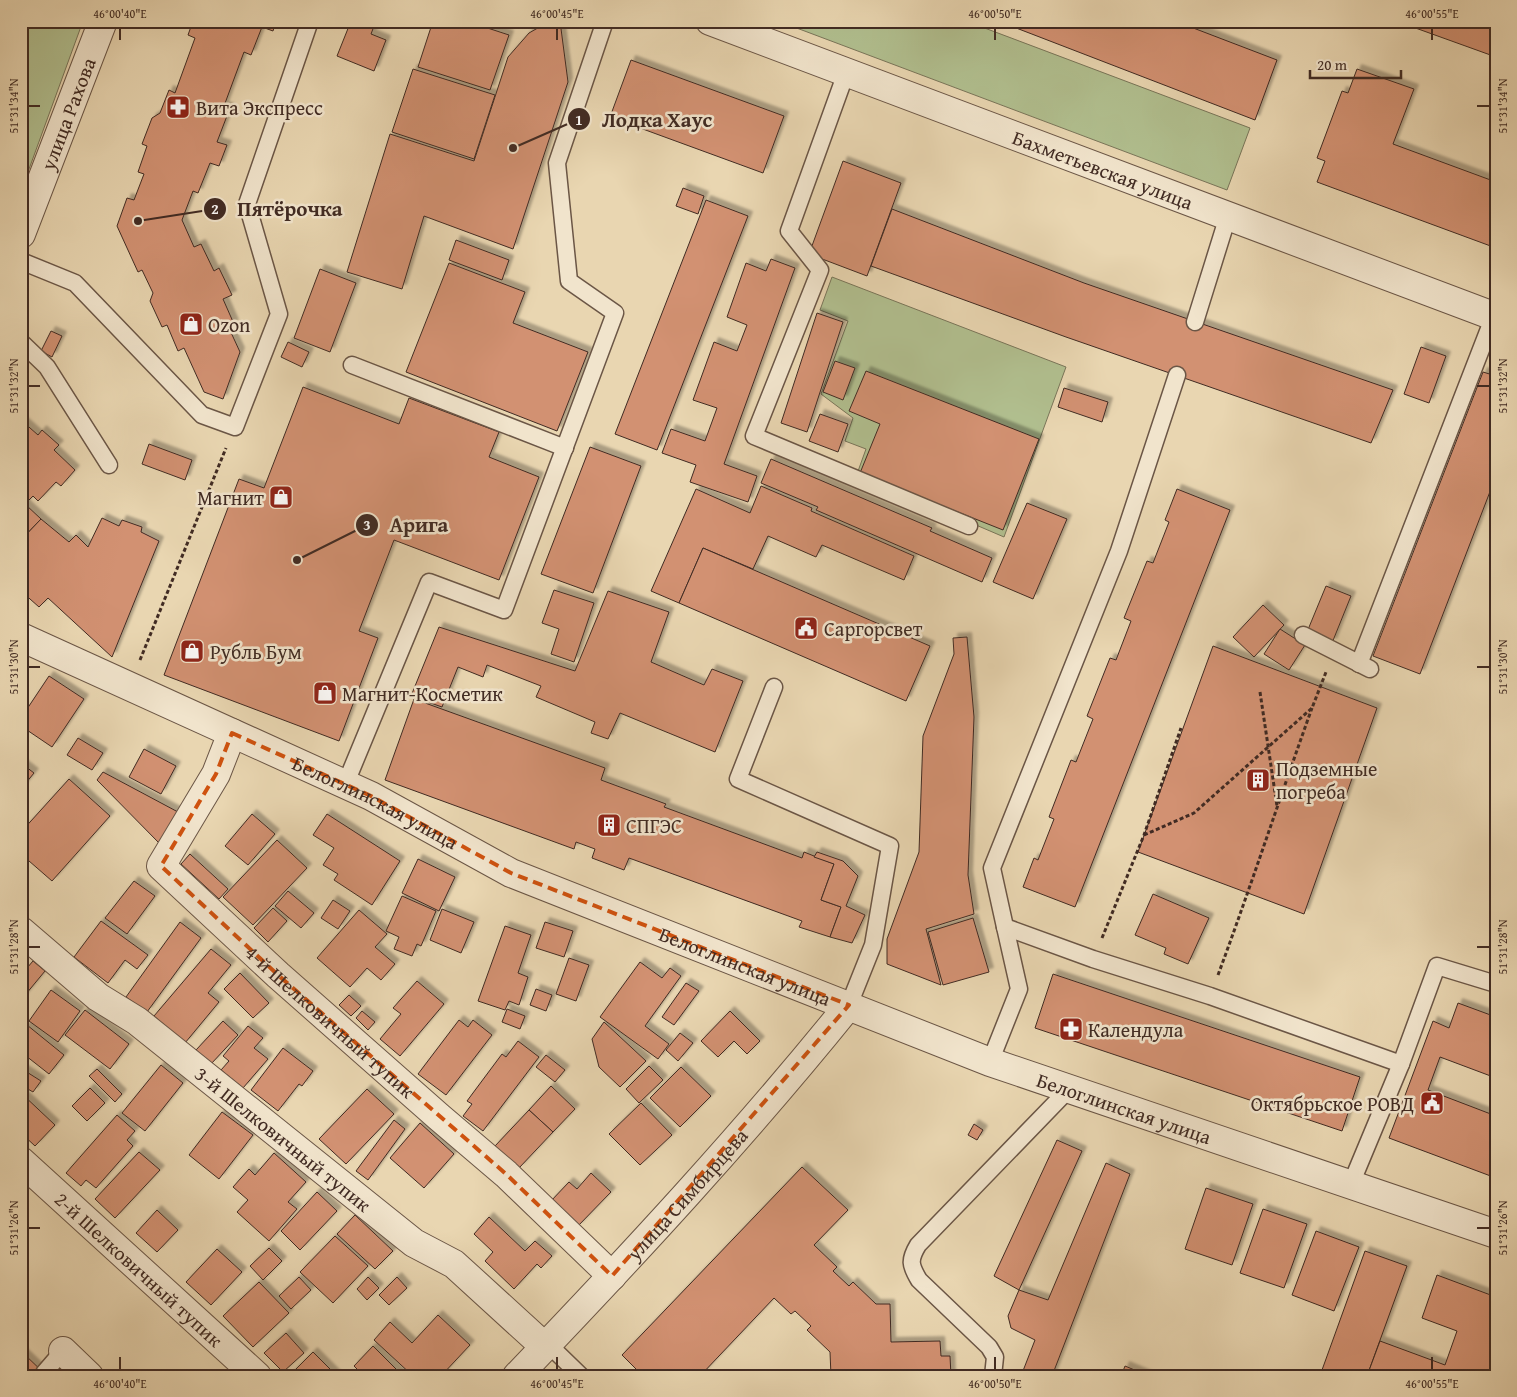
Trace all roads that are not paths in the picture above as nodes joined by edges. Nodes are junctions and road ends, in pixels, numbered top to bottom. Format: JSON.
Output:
{"nodes":[{"id":1,"x":104,"y":21,"type":"edge"},
{"id":2,"x":310,"y":21,"type":"edge"},
{"id":3,"x":604,"y":21,"type":"edge"},
{"id":4,"x":710,"y":21,"type":"edge"},
{"id":5,"x":846,"y":73,"type":"junction"},
{"id":6,"x":1228,"y":216,"type":"junction"},
{"id":7,"x":21,"y":234,"type":"edge"},
{"id":8,"x":21,"y":261,"type":"edge"},
{"id":9,"x":1495,"y":317,"type":"edge"},
{"id":10,"x":1195,"y":322,"type":"dead end"},
{"id":11,"x":21,"y":342,"type":"edge"},
{"id":12,"x":352,"y":366,"type":"dead end"},
{"id":13,"x":1177,"y":375,"type":"dead end"},
{"id":14,"x":565,"y":448,"type":"junction"},
{"id":15,"x":110,"y":466,"type":"dead end"},
{"id":16,"x":969,"y":526,"type":"dead end"},
{"id":17,"x":1303,"y":635,"type":"dead end"},
{"id":18,"x":21,"y":637,"type":"edge"},
{"id":19,"x":774,"y":687,"type":"dead end"},
{"id":20,"x":232,"y":733,"type":"junction"},
{"id":21,"x":346,"y":785,"type":"junction"},
{"id":22,"x":1005,"y":926,"type":"junction"},
{"id":23,"x":21,"y":931,"type":"edge"},
{"id":24,"x":1496,"y":984,"type":"edge"},
{"id":25,"x":849,"y":1005,"type":"junction"},
{"id":26,"x":990,"y":1062,"type":"junction"},
{"id":27,"x":1401,"y":1064,"type":"junction"},
{"id":28,"x":1069,"y":1089,"type":"junction"},
{"id":29,"x":21,"y":1161,"type":"edge"},
{"id":30,"x":1351,"y":1184,"type":"junction"},
{"id":31,"x":1496,"y":1234,"type":"edge"},
{"id":32,"x":612,"y":1276,"type":"junction"},
{"id":33,"x":546,"y":1346,"type":"junction"},
{"id":34,"x":63,"y":1351,"type":"joint"},
{"id":35,"x":44,"y":1373,"type":"dead end"},
{"id":36,"x":89,"y":1376,"type":"edge"},
{"id":37,"x":258,"y":1376,"type":"edge"},
{"id":38,"x":517,"y":1376,"type":"edge"},
{"id":39,"x":581,"y":1376,"type":"edge"},
{"id":40,"x":994,"y":1376,"type":"edge"}],
"edges":[{"from":1,"to":7,"type":"street","name":"улица Рахова"},
{"from":2,"to":8,"type":"lane"},
{"from":3,"to":14,"type":"lane"},
{"from":4,"to":5,"type":"street","name":"Бахметьевская улица"},
{"from":5,"to":6,"type":"street","name":"Бахметьевская улица"},
{"from":5,"to":16,"type":"lane"},
{"from":6,"to":9,"type":"street","name":"Бахметьевская улица"},
{"from":6,"to":10,"type":"lane"},
{"from":9,"to":17,"type":"lane"},
{"from":11,"to":15,"type":"lane"},
{"from":12,"to":14,"type":"lane"},
{"from":13,"to":22,"type":"lane"},
{"from":14,"to":21,"type":"lane"},
{"from":18,"to":20,"type":"street","name":"Белоглинская улица"},
{"from":19,"to":25,"type":"lane"},
{"from":20,"to":21,"type":"street","name":"Белоглинская улица"},
{"from":20,"to":32,"type":"street","name":"4-й Шелковичный тупик"},
{"from":21,"to":25,"type":"street","name":"Белоглинская улица"},
{"from":22,"to":26,"type":"lane"},
{"from":22,"to":27,"type":"lane"},
{"from":23,"to":33,"type":"street","name":"3-й Шелковичный тупик"},
{"from":24,"to":27,"type":"lane"},
{"from":25,"to":26,"type":"street","name":"Белоглинская улица"},
{"from":25,"to":32,"type":"street","name":"улица Симбирцева"},
{"from":26,"to":28,"type":"street","name":"Белоглинская улица"},
{"from":27,"to":30,"type":"lane"},
{"from":28,"to":30,"type":"street","name":"Белоглинская улица"},
{"from":28,"to":40,"type":"lane"},
{"from":29,"to":37,"type":"street","name":"2-й Шелковичный тупик"},
{"from":30,"to":31,"type":"street","name":"Белоглинская улица"},
{"from":32,"to":33,"type":"street","name":"улица Симбирцева"},
{"from":33,"to":38,"type":"street","name":"улица Симбирцева"},
{"from":33,"to":39,"type":"lane"},
{"from":34,"to":35,"type":"lane"},
{"from":34,"to":36,"type":"street"}]}
